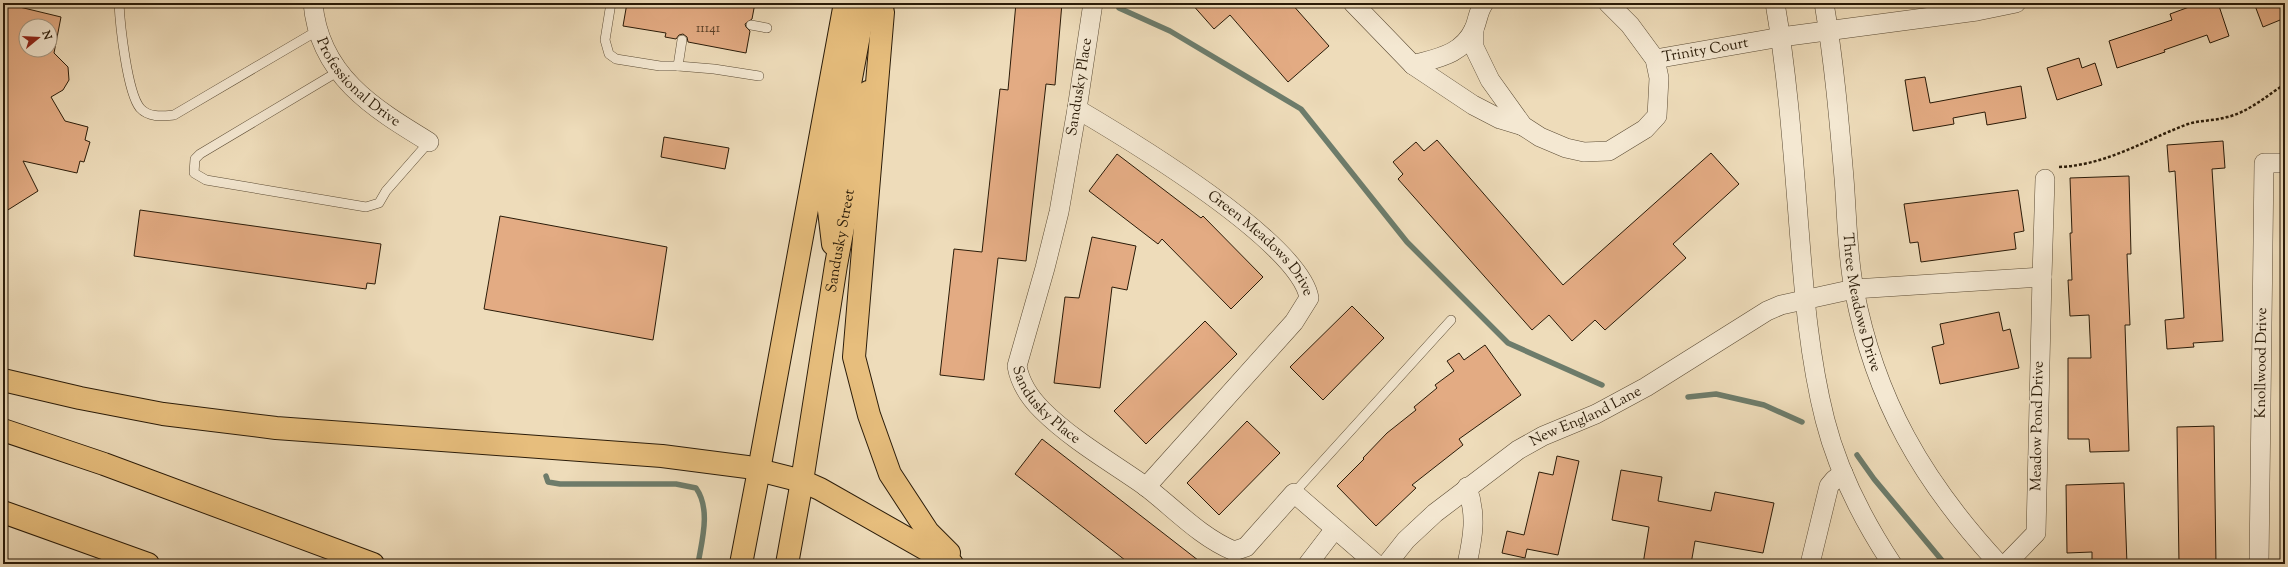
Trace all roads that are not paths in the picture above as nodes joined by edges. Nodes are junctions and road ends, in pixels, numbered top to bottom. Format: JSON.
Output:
{"nodes":[{"id":1,"x":119,"y":3,"type":"edge"},
{"id":2,"x":313,"y":3,"type":"edge"},
{"id":3,"x":611,"y":3,"type":"edge"},
{"id":4,"x":845,"y":3,"type":"edge"},
{"id":5,"x":1093,"y":3,"type":"edge"},
{"id":6,"x":1353,"y":3,"type":"edge"},
{"id":7,"x":1484,"y":3,"type":"edge"},
{"id":8,"x":1608,"y":3,"type":"edge"},
{"id":9,"x":1775,"y":3,"type":"edge"},
{"id":10,"x":1824,"y":3,"type":"edge"},
{"id":11,"x":2014,"y":3,"type":"edge"},
{"id":12,"x":878,"y":6,"type":"edge"},
{"id":13,"x":751,"y":26,"type":"dead end"},
{"id":14,"x":767,"y":28,"type":"dead end"},
{"id":15,"x":1474,"y":29,"type":"junction"},
{"id":16,"x":317,"y":31,"type":"junction"},
{"id":17,"x":1829,"y":31,"type":"junction"},
{"id":18,"x":1781,"y":37,"type":"junction"},
{"id":19,"x":682,"y":40,"type":"dead end"},
{"id":20,"x":1655,"y":59,"type":"junction"},
{"id":21,"x":1413,"y":65,"type":"junction"},
{"id":22,"x":678,"y":66,"type":"junction"},
{"id":23,"x":339,"y":71,"type":"junction"},
{"id":24,"x":759,"y":76,"type":"dead end"},
{"id":25,"x":1078,"y":109,"type":"junction"},
{"id":26,"x":1523,"y":126,"type":"junction"},
{"id":27,"x":429,"y":142,"type":"joint"},
{"id":28,"x":2285,"y":163,"type":"edge"},
{"id":29,"x":2051,"y":173,"type":"road end"},
{"id":30,"x":2042,"y":277,"type":"junction"},
{"id":31,"x":1854,"y":289,"type":"junction"},
{"id":32,"x":1805,"y":299,"type":"junction"},
{"id":33,"x":1451,"y":320,"type":"dead end"},
{"id":34,"x":3,"y":380,"type":"edge"},
{"id":35,"x":3,"y":430,"type":"edge"},
{"id":36,"x":759,"y":470,"type":"junction"},
{"id":37,"x":1843,"y":473,"type":"junction"},
{"id":38,"x":802,"y":481,"type":"junction"},
{"id":39,"x":1146,"y":487,"type":"junction"},
{"id":40,"x":1467,"y":488,"type":"junction"},
{"id":41,"x":1294,"y":493,"type":"junction"},
{"id":42,"x":3,"y":512,"type":"edge"},
{"id":43,"x":1334,"y":530,"type":"junction"},
{"id":44,"x":148,"y":564,"type":"edge"},
{"id":45,"x":373,"y":564,"type":"edge"},
{"id":46,"x":741,"y":564,"type":"edge"},
{"id":47,"x":787,"y":564,"type":"edge"},
{"id":48,"x":952,"y":564,"type":"edge"},
{"id":49,"x":959,"y":564,"type":"edge"},
{"id":50,"x":1308,"y":564,"type":"edge"},
{"id":51,"x":1376,"y":564,"type":"edge"},
{"id":52,"x":1387,"y":564,"type":"edge"},
{"id":53,"x":1467,"y":564,"type":"edge"},
{"id":54,"x":1810,"y":564,"type":"edge"},
{"id":55,"x":1892,"y":564,"type":"edge"},
{"id":56,"x":1999,"y":564,"type":"edge"},
{"id":57,"x":2006,"y":564,"type":"edge"},
{"id":58,"x":2260,"y":564,"type":"edge"}],
"edges":[{"from":1,"to":16,"type":"lane"},
{"from":2,"to":16,"type":"street","name":"Professional Drive"},
{"from":3,"to":22,"type":"lane"},
{"from":4,"to":36,"type":"main road"},
{"from":5,"to":25,"type":"street","name":"Sandusky Place"},
{"from":6,"to":21,"type":"street"},
{"from":7,"to":15,"type":"street"},
{"from":8,"to":20,"type":"street","name":"Trinity Court"},
{"from":9,"to":18,"type":"street"},
{"from":10,"to":17,"type":"street","name":"Three Meadows Drive"},
{"from":11,"to":17,"type":"street","name":"Trinity Court"},
{"from":12,"to":38,"type":"main road","name":"Sandusky Street"},
{"from":12,"to":49,"type":"main road"},
{"from":13,"to":14,"type":"lane"},
{"from":15,"to":21,"type":"street"},
{"from":15,"to":26,"type":"street"},
{"from":16,"to":23,"type":"street","name":"Professional Drive"},
{"from":17,"to":18,"type":"street","name":"Trinity Court"},
{"from":17,"to":31,"type":"street","name":"Three Meadows Drive"},
{"from":18,"to":20,"type":"street","name":"Trinity Court"},
{"from":18,"to":32,"type":"street"},
{"from":19,"to":22,"type":"lane"},
{"from":20,"to":26,"type":"street"},
{"from":21,"to":26,"type":"street"},
{"from":22,"to":24,"type":"lane"},
{"from":23,"to":27,"type":"street","name":"Professional Drive"},
{"from":23,"to":27,"type":"lane"},
{"from":25,"to":39,"type":"street","name":"Sandusky Place"},
{"from":25,"to":39,"type":"street","name":"Green Meadows Drive"},
{"from":28,"to":58,"type":"street","name":"Knollwood Drive"},
{"from":29,"to":30,"type":"street","name":"Meadow Pond Drive"},
{"from":30,"to":31,"type":"street"},
{"from":30,"to":57,"type":"street","name":"Meadow Pond Drive"},
{"from":31,"to":32,"type":"street"},
{"from":31,"to":56,"type":"street","name":"Three Meadows Drive"},
{"from":32,"to":37,"type":"street"},
{"from":32,"to":40,"type":"street","name":"New England Lane"},
{"from":33,"to":41,"type":"lane"},
{"from":34,"to":36,"type":"main road"},
{"from":35,"to":45,"type":"main road"},
{"from":36,"to":38,"type":"main road"},
{"from":36,"to":46,"type":"main road"},
{"from":37,"to":54,"type":"street"},
{"from":37,"to":55,"type":"street"},
{"from":38,"to":47,"type":"main road","name":"Sandusky Street"},
{"from":38,"to":48,"type":"main road"},
{"from":39,"to":41,"type":"street","name":"Sandusky Place"},
{"from":40,"to":52,"type":"street","name":"New England Lane"},
{"from":40,"to":53,"type":"street"},
{"from":41,"to":43,"type":"street"},
{"from":42,"to":44,"type":"main road"},
{"from":43,"to":50,"type":"street"},
{"from":43,"to":51,"type":"street"}]}
